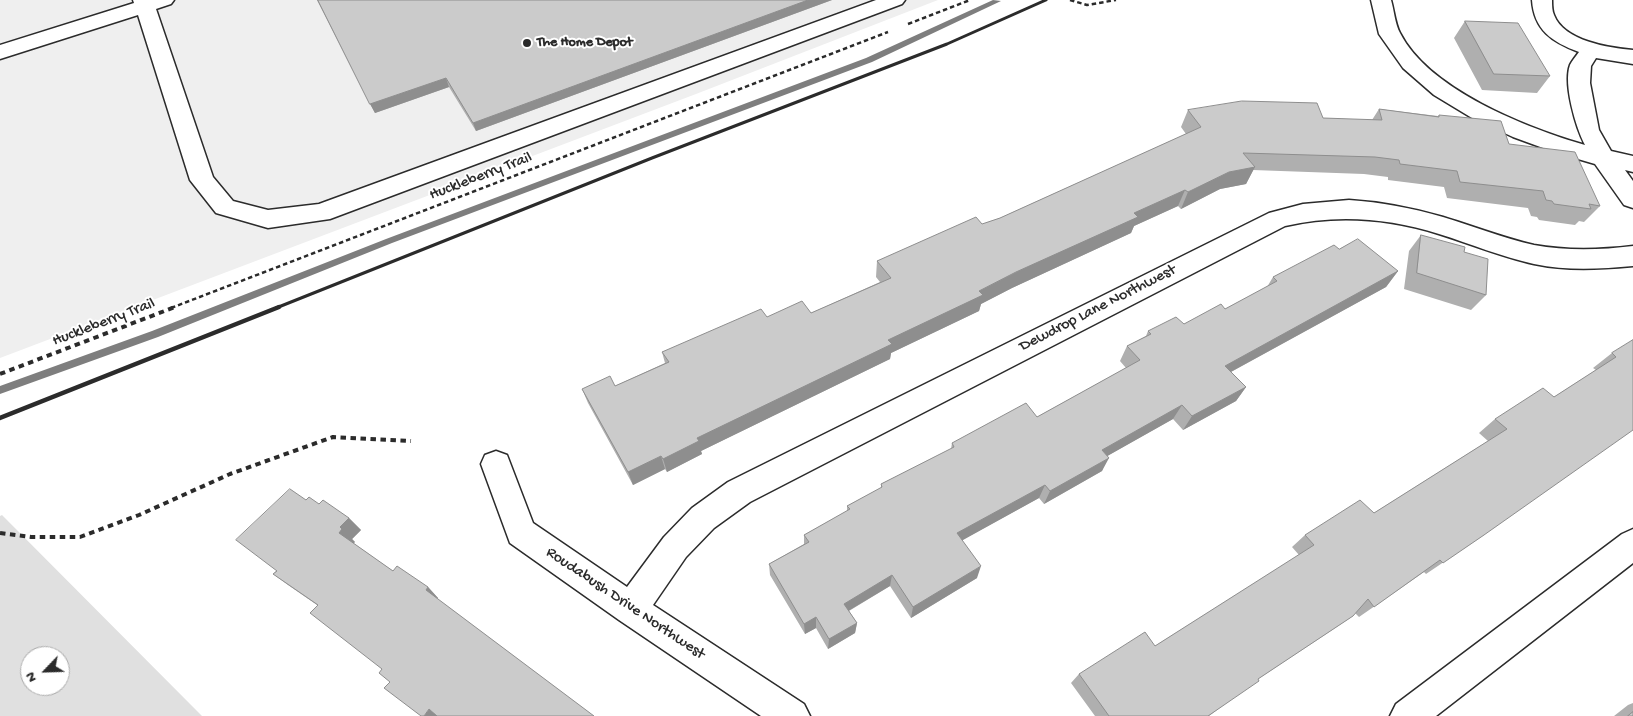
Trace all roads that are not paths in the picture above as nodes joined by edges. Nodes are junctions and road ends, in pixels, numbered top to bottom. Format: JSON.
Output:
{"nodes":[{"id":1,"x":895,"y":0,"type":"edge"},
{"id":2,"x":1381,"y":0,"type":"edge"},
{"id":3,"x":1542,"y":0,"type":"edge"},
{"id":4,"x":151,"y":2,"type":"edge"},
{"id":5,"x":1590,"y":51,"type":"junction"},
{"id":6,"x":0,"y":52,"type":"edge"},
{"id":7,"x":1633,"y":57,"type":"edge"},
{"id":8,"x":1604,"y":159,"type":"junction"},
{"id":9,"x":1633,"y":164,"type":"edge"},
{"id":10,"x":1633,"y":199,"type":"edge"},
{"id":11,"x":1633,"y":256,"type":"edge"},
{"id":12,"x":496,"y":464,"type":"dead end"},
{"id":13,"x":1633,"y":544,"type":"edge"},
{"id":14,"x":631,"y":609,"type":"junction"},
{"id":15,"x":792,"y":716,"type":"edge"},
{"id":16,"x":1408,"y":716,"type":"edge"}],
"edges":[{"from":1,"to":4,"type":"street"},
{"from":2,"to":8,"type":"street"},
{"from":3,"to":5,"type":"street"},
{"from":4,"to":6,"type":"street"},
{"from":5,"to":7,"type":"street"},
{"from":5,"to":8,"type":"street"},
{"from":8,"to":9,"type":"street"},
{"from":8,"to":10,"type":"street"},
{"from":11,"to":14,"type":"street","name":"Dewdrop Lane Northwest"},
{"from":12,"to":14,"type":"street","name":"Roudabush Drive Northwest"},
{"from":13,"to":16,"type":"street"},
{"from":14,"to":15,"type":"street","name":"Roudabush Drive Northwest"}]}
